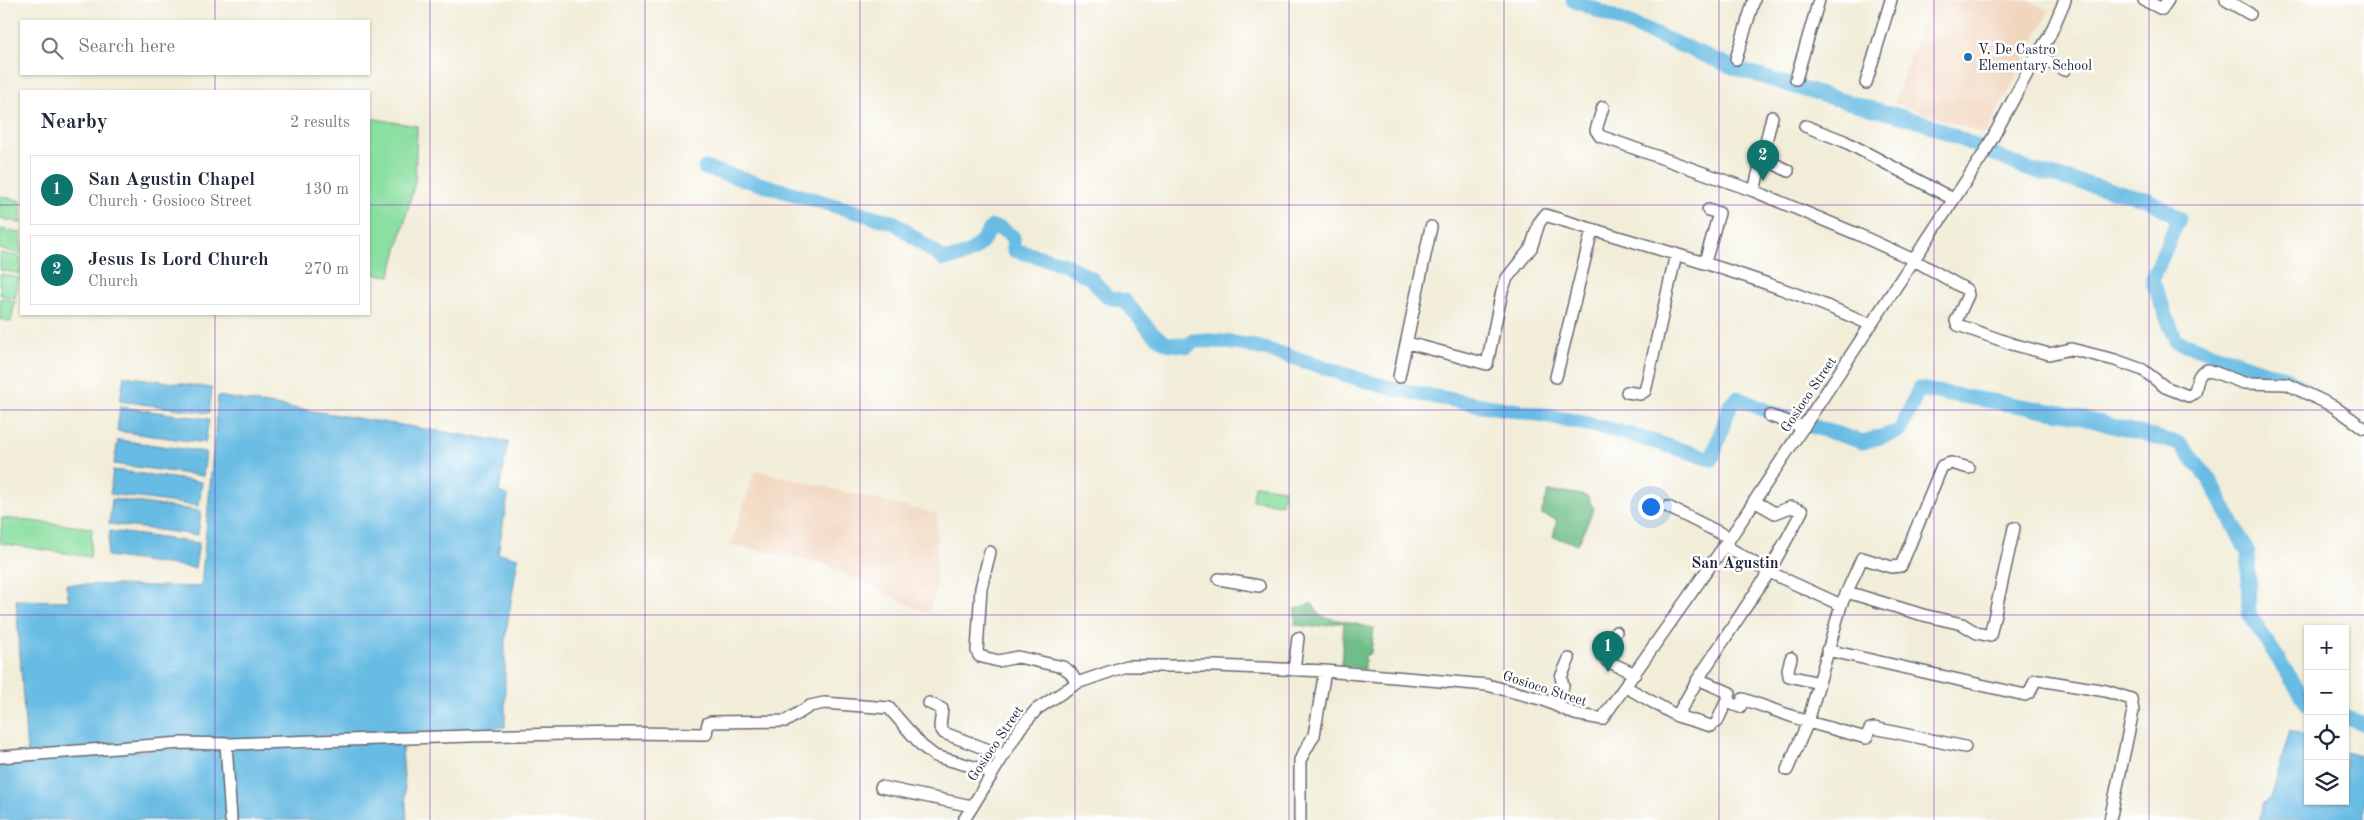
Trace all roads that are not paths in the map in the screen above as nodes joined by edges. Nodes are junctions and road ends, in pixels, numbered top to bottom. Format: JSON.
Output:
{"nodes":[{"id":1,"x":1754,"y":0,"type":"edge"},
{"id":2,"x":1819,"y":0,"type":"edge"},
{"id":3,"x":1891,"y":0,"type":"edge"},
{"id":4,"x":2065,"y":0,"type":"edge"},
{"id":5,"x":2144,"y":0,"type":"edge"},
{"id":6,"x":2168,"y":0,"type":"edge"},
{"id":7,"x":2226,"y":0,"type":"edge"},
{"id":8,"x":2250,"y":14,"type":"dead end"},
{"id":9,"x":2037,"y":55,"type":"junction"},
{"id":10,"x":1736,"y":59,"type":"dead end"},
{"id":11,"x":2064,"y":70,"type":"dead end"},
{"id":12,"x":1796,"y":80,"type":"dead end"},
{"id":13,"x":1866,"y":83,"type":"dead end"},
{"id":14,"x":1603,"y":106,"type":"dead end"},
{"id":15,"x":1772,"y":117,"type":"dead end"},
{"id":16,"x":1805,"y":126,"type":"dead end"},
{"id":17,"x":1762,"y":157,"type":"junction"},
{"id":18,"x":1788,"y":171,"type":"dead end"},
{"id":19,"x":1754,"y":191,"type":"junction"},
{"id":20,"x":1953,"y":199,"type":"junction"},
{"id":21,"x":1708,"y":210,"type":"dead end"},
{"id":22,"x":1431,"y":227,"type":"dead end"},
{"id":23,"x":1592,"y":230,"type":"junction"},
{"id":24,"x":1676,"y":254,"type":"junction"},
{"id":25,"x":1914,"y":260,"type":"junction"},
{"id":26,"x":1705,"y":262,"type":"junction"},
{"id":27,"x":1871,"y":325,"type":"junction"},
{"id":28,"x":1408,"y":343,"type":"junction"},
{"id":29,"x":1399,"y":377,"type":"dead end"},
{"id":30,"x":1556,"y":377,"type":"dead end"},
{"id":31,"x":1627,"y":392,"type":"dead end"},
{"id":32,"x":1770,"y":416,"type":"dead end"},
{"id":33,"x":1805,"y":425,"type":"junction"},
{"id":34,"x":2364,"y":428,"type":"edge"},
{"id":35,"x":1969,"y":468,"type":"dead end"},
{"id":36,"x":1754,"y":501,"type":"junction"},
{"id":37,"x":1668,"y":508,"type":"dead end"},
{"id":38,"x":2014,"y":528,"type":"dead end"},
{"id":39,"x":1727,"y":541,"type":"junction"},
{"id":40,"x":990,"y":552,"type":"dead end"},
{"id":41,"x":1769,"y":572,"type":"junction"},
{"id":42,"x":1218,"y":579,"type":"dead end"},
{"id":43,"x":1259,"y":586,"type":"dead end"},
{"id":44,"x":1847,"y":592,"type":"junction"},
{"id":45,"x":1841,"y":605,"type":"junction"},
{"id":46,"x":1616,"y":632,"type":"dead end"},
{"id":47,"x":1298,"y":638,"type":"dead end"},
{"id":48,"x":1827,"y":650,"type":"junction"},
{"id":49,"x":1791,"y":658,"type":"dead end"},
{"id":50,"x":1568,"y":659,"type":"dead end"},
{"id":51,"x":1294,"y":670,"type":"junction"},
{"id":52,"x":1325,"y":671,"type":"junction"},
{"id":53,"x":1635,"y":674,"type":"junction"},
{"id":54,"x":1698,"y":679,"type":"junction"},
{"id":55,"x":1077,"y":683,"type":"junction"},
{"id":56,"x":1819,"y":683,"type":"junction"},
{"id":57,"x":1626,"y":687,"type":"junction"},
{"id":58,"x":1727,"y":702,"type":"junction"},
{"id":59,"x":929,"y":703,"type":"dead end"},
{"id":60,"x":1558,"y":706,"type":"junction"},
{"id":61,"x":1677,"y":716,"type":"junction"},
{"id":62,"x":1808,"y":722,"type":"junction"},
{"id":63,"x":226,"y":744,"type":"junction"},
{"id":64,"x":1965,"y":747,"type":"dead end"},
{"id":65,"x":1002,"y":755,"type":"junction"},
{"id":66,"x":0,"y":757,"type":"edge"},
{"id":67,"x":1787,"y":770,"type":"dead end"},
{"id":68,"x":992,"y":772,"type":"junction"},
{"id":69,"x":881,"y":787,"type":"dead end"},
{"id":70,"x":972,"y":806,"type":"junction"},
{"id":71,"x":231,"y":820,"type":"edge"},
{"id":72,"x":964,"y":820,"type":"edge"},
{"id":73,"x":1300,"y":820,"type":"edge"},
{"id":74,"x":2110,"y":820,"type":"edge"}],
"edges":[{"from":1,"to":10,"type":"street"},
{"from":2,"to":12,"type":"street"},
{"from":3,"to":13,"type":"street"},
{"from":4,"to":9,"type":"street","name":"Gosioco Street"},
{"from":5,"to":6,"type":"street"},
{"from":7,"to":8,"type":"street"},
{"from":9,"to":11,"type":"street"},
{"from":9,"to":20,"type":"street","name":"Gosioco Street"},
{"from":14,"to":19,"type":"street"},
{"from":15,"to":17,"type":"street"},
{"from":16,"to":20,"type":"street"},
{"from":17,"to":18,"type":"street"},
{"from":17,"to":19,"type":"street"},
{"from":19,"to":25,"type":"street"},
{"from":20,"to":25,"type":"street","name":"Gosioco Street"},
{"from":21,"to":26,"type":"street"},
{"from":22,"to":28,"type":"street"},
{"from":23,"to":24,"type":"street"},
{"from":23,"to":28,"type":"street"},
{"from":23,"to":30,"type":"street"},
{"from":24,"to":26,"type":"street"},
{"from":24,"to":31,"type":"street"},
{"from":25,"to":27,"type":"street","name":"Gosioco Street"},
{"from":25,"to":34,"type":"street"},
{"from":26,"to":27,"type":"street"},
{"from":27,"to":33,"type":"street","name":"Gosioco Street"},
{"from":28,"to":29,"type":"street"},
{"from":32,"to":33,"type":"street"},
{"from":33,"to":36,"type":"street","name":"Gosioco Street"},
{"from":35,"to":44,"type":"street"},
{"from":36,"to":39,"type":"street","name":"Gosioco Street"},
{"from":36,"to":41,"type":"street"},
{"from":37,"to":39,"type":"street"},
{"from":38,"to":44,"type":"street"},
{"from":39,"to":41,"type":"street"},
{"from":39,"to":53,"type":"street","name":"Gosioco Street"},
{"from":40,"to":55,"type":"street"},
{"from":41,"to":45,"type":"street"},
{"from":41,"to":54,"type":"street"},
{"from":42,"to":43,"type":"street"},
{"from":44,"to":45,"type":"street"},
{"from":45,"to":48,"type":"street"},
{"from":46,"to":53,"type":"street"},
{"from":47,"to":51,"type":"street"},
{"from":48,"to":56,"type":"street"},
{"from":48,"to":74,"type":"street"},
{"from":49,"to":56,"type":"street"},
{"from":50,"to":60,"type":"street"},
{"from":51,"to":52,"type":"street","name":"Gosioco Street"},
{"from":51,"to":55,"type":"street","name":"Gosioco Street"},
{"from":52,"to":60,"type":"street","name":"Gosioco Street"},
{"from":52,"to":73,"type":"street"},
{"from":53,"to":57,"type":"street","name":"Gosioco Street"},
{"from":54,"to":58,"type":"street"},
{"from":54,"to":61,"type":"street"},
{"from":55,"to":65,"type":"street","name":"Gosioco Street"},
{"from":56,"to":62,"type":"street"},
{"from":57,"to":60,"type":"street","name":"Gosioco Street"},
{"from":57,"to":61,"type":"street"},
{"from":58,"to":61,"type":"street"},
{"from":58,"to":62,"type":"street"},
{"from":59,"to":65,"type":"street"},
{"from":62,"to":64,"type":"street"},
{"from":62,"to":67,"type":"street"},
{"from":63,"to":66,"type":"street"},
{"from":63,"to":68,"type":"street"},
{"from":63,"to":71,"type":"street"},
{"from":65,"to":68,"type":"street","name":"Gosioco Street"},
{"from":68,"to":70,"type":"street","name":"Gosioco Street"},
{"from":69,"to":70,"type":"street"},
{"from":70,"to":72,"type":"street","name":"Gosioco Street"}]}
